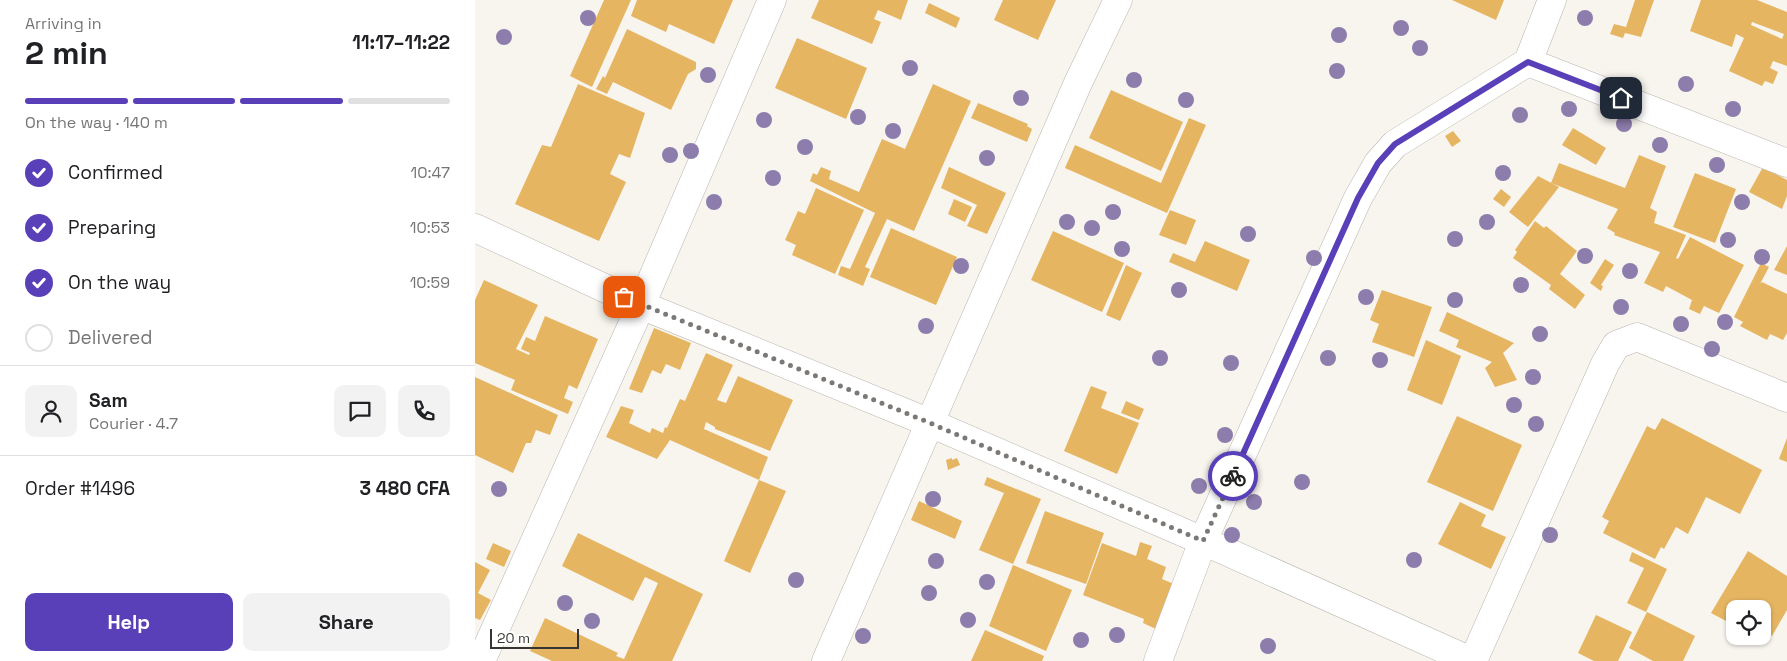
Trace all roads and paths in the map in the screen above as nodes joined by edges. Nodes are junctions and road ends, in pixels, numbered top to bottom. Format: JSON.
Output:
{"nodes":[{"id":1,"x":772,"y":0,"type":"edge"},
{"id":2,"x":1118,"y":0,"type":"edge"},
{"id":3,"x":1552,"y":0,"type":"edge"},
{"id":4,"x":1528,"y":62,"type":"junction"},
{"id":5,"x":1787,"y":163,"type":"edge"},
{"id":6,"x":475,"y":228,"type":"edge"},
{"id":7,"x":641,"y":305,"type":"junction"},
{"id":8,"x":1787,"y":398,"type":"edge"},
{"id":9,"x":930,"y":423,"type":"junction"},
{"id":10,"x":1203,"y":541,"type":"junction"},
{"id":11,"x":481,"y":661,"type":"edge"},
{"id":12,"x":826,"y":661,"type":"edge"},
{"id":13,"x":1159,"y":661,"type":"edge"},
{"id":14,"x":1472,"y":661,"type":"edge"}],
"edges":[{"from":1,"to":7,"type":"street"},
{"from":2,"to":9,"type":"street"},
{"from":3,"to":4,"type":"street"},
{"from":4,"to":5,"type":"street"},
{"from":4,"to":10,"type":"street"},
{"from":6,"to":7,"type":"street"},
{"from":7,"to":9,"type":"street"},
{"from":7,"to":11,"type":"street"},
{"from":8,"to":14,"type":"street"},
{"from":9,"to":10,"type":"street"},
{"from":9,"to":12,"type":"street"},
{"from":10,"to":13,"type":"street"},
{"from":10,"to":14,"type":"street"}]}
